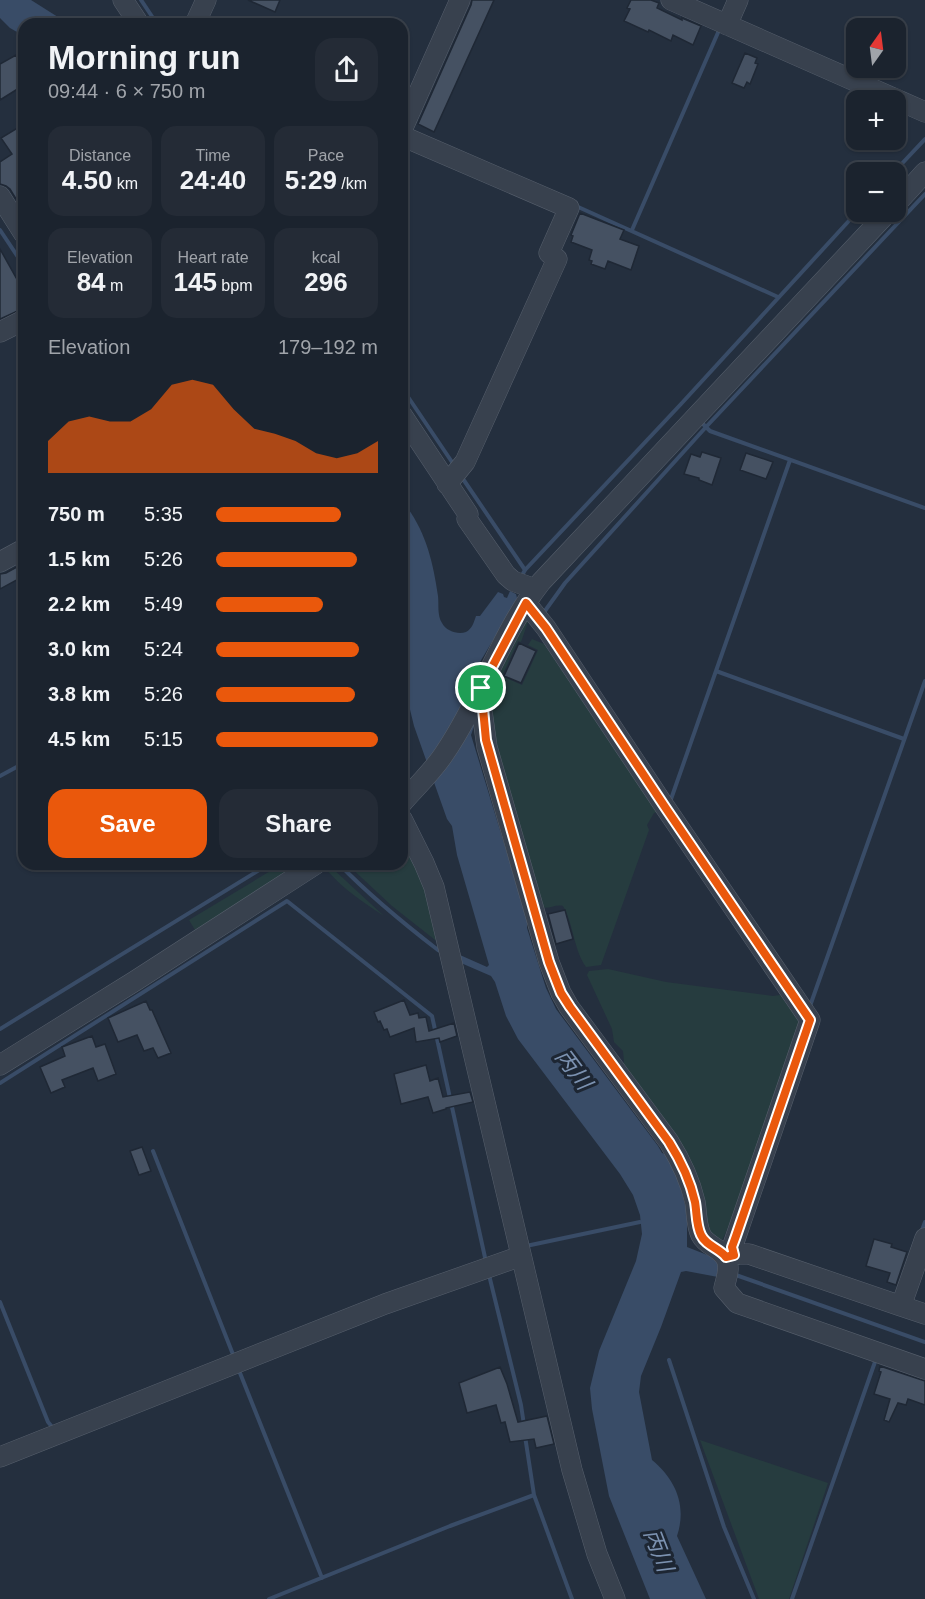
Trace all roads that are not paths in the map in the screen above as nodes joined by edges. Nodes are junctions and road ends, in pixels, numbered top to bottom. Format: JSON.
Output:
{"nodes":[{"id":1,"x":123,"y":0,"type":"edge"},
{"id":2,"x":206,"y":0,"type":"edge"},
{"id":3,"x":460,"y":0,"type":"edge"},
{"id":4,"x":671,"y":0,"type":"edge"},
{"id":5,"x":738,"y":0,"type":"edge"},
{"id":6,"x":135,"y":18,"type":"edge"},
{"id":7,"x":198,"y":18,"type":"edge"},
{"id":8,"x":723,"y":24,"type":"junction"},
{"id":9,"x":925,"y":112,"type":"edge"},
{"id":10,"x":408,"y":117,"type":"edge"},
{"id":11,"x":408,"y":134,"type":"edge"},
{"id":12,"x":925,"y":172,"type":"edge"},
{"id":13,"x":906,"y":193,"type":"edge"},
{"id":14,"x":0,"y":196,"type":"edge"},
{"id":15,"x":879,"y":222,"type":"edge"},
{"id":16,"x":18,"y":224,"type":"edge"},
{"id":17,"x":18,"y":323,"type":"edge"},
{"id":18,"x":0,"y":332,"type":"edge"},
{"id":19,"x":408,"y":422,"type":"edge"},
{"id":20,"x":455,"y":476,"type":"junction"},
{"id":21,"x":18,"y":552,"type":"edge"},
{"id":22,"x":0,"y":562,"type":"edge"},
{"id":23,"x":529,"y":600,"type":"junction"},
{"id":24,"x":478,"y":693,"type":"junction"},
{"id":25,"x":408,"y":796,"type":"edge"},
{"id":26,"x":408,"y":831,"type":"edge"},
{"id":27,"x":307,"y":870,"type":"edge"},
{"id":28,"x":3,"y":1057,"type":"edge"},
{"id":29,"x":925,"y":1238,"type":"edge"},
{"id":30,"x":520,"y":1251,"type":"junction"},
{"id":31,"x":728,"y":1255,"type":"junction"},
{"id":32,"x":903,"y":1302,"type":"junction"},
{"id":33,"x":925,"y":1314,"type":"edge"},
{"id":34,"x":925,"y":1369,"type":"edge"},
{"id":35,"x":0,"y":1457,"type":"edge"},
{"id":36,"x":615,"y":1599,"type":"edge"}],
"edges":[{"from":1,"to":6,"type":"street"},
{"from":2,"to":7,"type":"street"},
{"from":3,"to":10,"type":"street"},
{"from":4,"to":8,"type":"street"},
{"from":5,"to":8,"type":"street"},
{"from":8,"to":9,"type":"street"},
{"from":11,"to":20,"type":"street"},
{"from":12,"to":13,"type":"street"},
{"from":14,"to":16,"type":"street"},
{"from":15,"to":23,"type":"street"},
{"from":17,"to":18,"type":"street"},
{"from":19,"to":20,"type":"street"},
{"from":20,"to":23,"type":"street"},
{"from":21,"to":22,"type":"street"},
{"from":23,"to":24,"type":"street"},
{"from":23,"to":31,"type":"street"},
{"from":24,"to":25,"type":"street"},
{"from":24,"to":31,"type":"street"},
{"from":26,"to":30,"type":"street"},
{"from":27,"to":28,"type":"street"},
{"from":29,"to":32,"type":"street"},
{"from":30,"to":35,"type":"street"},
{"from":30,"to":36,"type":"street"},
{"from":31,"to":32,"type":"street"},
{"from":31,"to":34,"type":"street"},
{"from":32,"to":33,"type":"street"}]}
